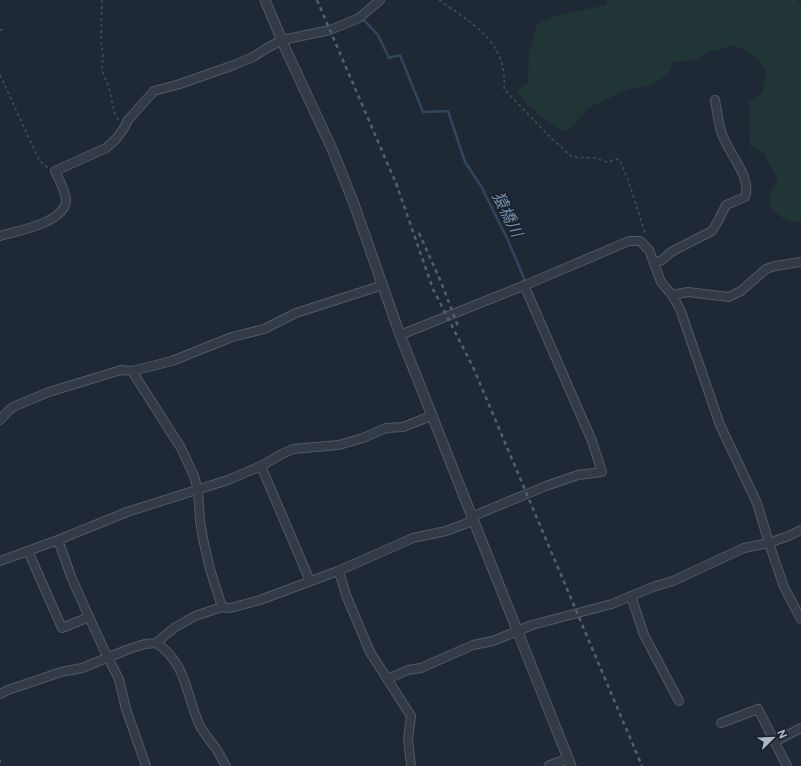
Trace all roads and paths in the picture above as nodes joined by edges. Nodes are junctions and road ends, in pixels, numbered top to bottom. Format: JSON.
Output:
{"nodes":[{"id":1,"x":102,"y":0,"type":"edge"},
{"id":2,"x":265,"y":0,"type":"edge"},
{"id":3,"x":380,"y":0,"type":"edge"},
{"id":4,"x":439,"y":0,"type":"edge"},
{"id":5,"x":4,"y":29,"type":"dead end"},
{"id":6,"x":0,"y":30,"type":"edge"},
{"id":7,"x":282,"y":40,"type":"junction"},
{"id":8,"x":0,"y":75,"type":"edge"},
{"id":9,"x":715,"y":100,"type":"dead end"},
{"id":10,"x":124,"y":128,"type":"junction"},
{"id":11,"x":55,"y":171,"type":"junction"},
{"id":12,"x":0,"y":236,"type":"edge"},
{"id":13,"x":640,"y":242,"type":"junction"},
{"id":14,"x":801,"y":262,"type":"edge"},
{"id":15,"x":654,"y":263,"type":"junction"},
{"id":16,"x":526,"y":284,"type":"junction"},
{"id":17,"x":383,"y":286,"type":"junction"},
{"id":18,"x":672,"y":295,"type":"junction"},
{"id":19,"x":400,"y":335,"type":"junction"},
{"id":20,"x":132,"y":371,"type":"junction"},
{"id":21,"x":432,"y":416,"type":"junction"},
{"id":22,"x":0,"y":420,"type":"edge"},
{"id":23,"x":261,"y":466,"type":"junction"},
{"id":24,"x":198,"y":490,"type":"junction"},
{"id":25,"x":472,"y":519,"type":"junction"},
{"id":26,"x":801,"y":530,"type":"edge"},
{"id":27,"x":58,"y":540,"type":"junction"},
{"id":28,"x":769,"y":542,"type":"junction"},
{"id":29,"x":28,"y":550,"type":"junction"},
{"id":30,"x":0,"y":561,"type":"edge"},
{"id":31,"x":338,"y":571,"type":"junction"},
{"id":32,"x":310,"y":581,"type":"junction"},
{"id":33,"x":631,"y":596,"type":"junction"},
{"id":34,"x":222,"y":606,"type":"junction"},
{"id":35,"x":89,"y":617,"type":"junction"},
{"id":36,"x":801,"y":619,"type":"edge"},
{"id":37,"x":517,"y":632,"type":"junction"},
{"id":38,"x":156,"y":643,"type":"junction"},
{"id":39,"x":108,"y":658,"type":"junction"},
{"id":40,"x":387,"y":679,"type":"junction"},
{"id":41,"x":0,"y":694,"type":"edge"},
{"id":42,"x":679,"y":701,"type":"dead end"},
{"id":43,"x":721,"y":723,"type":"dead end"},
{"id":44,"x":801,"y":728,"type":"edge"},
{"id":45,"x":774,"y":742,"type":"junction"},
{"id":46,"x":0,"y":760,"type":"edge"},
{"id":47,"x":570,"y":763,"type":"edge"},
{"id":48,"x":2,"y":766,"type":"edge"},
{"id":49,"x":146,"y":766,"type":"edge"},
{"id":50,"x":226,"y":766,"type":"edge"},
{"id":51,"x":411,"y":766,"type":"edge"},
{"id":52,"x":549,"y":766,"type":"edge"},
{"id":53,"x":787,"y":766,"type":"edge"}],
"edges":[{"from":1,"to":10,"type":"path"},
{"from":2,"to":7,"type":"street"},
{"from":3,"to":7,"type":"street"},
{"from":4,"to":13,"type":"path"},
{"from":5,"to":6,"type":"path"},
{"from":7,"to":10,"type":"street"},
{"from":7,"to":17,"type":"street"},
{"from":8,"to":11,"type":"path"},
{"from":9,"to":15,"type":"street"},
{"from":10,"to":11,"type":"street"},
{"from":11,"to":12,"type":"street"},
{"from":13,"to":15,"type":"street"},
{"from":13,"to":16,"type":"street"},
{"from":14,"to":18,"type":"street"},
{"from":15,"to":18,"type":"street"},
{"from":16,"to":19,"type":"street"},
{"from":16,"to":25,"type":"street"},
{"from":17,"to":19,"type":"street"},
{"from":17,"to":20,"type":"street"},
{"from":18,"to":28,"type":"street"},
{"from":19,"to":21,"type":"street"},
{"from":20,"to":22,"type":"street"},
{"from":20,"to":24,"type":"street"},
{"from":21,"to":23,"type":"street"},
{"from":21,"to":25,"type":"street"},
{"from":23,"to":24,"type":"street"},
{"from":23,"to":32,"type":"street"},
{"from":24,"to":27,"type":"street"},
{"from":24,"to":34,"type":"street"},
{"from":25,"to":31,"type":"street"},
{"from":25,"to":37,"type":"street"},
{"from":26,"to":28,"type":"street"},
{"from":27,"to":29,"type":"street"},
{"from":27,"to":35,"type":"street"},
{"from":28,"to":33,"type":"street"},
{"from":28,"to":36,"type":"street"},
{"from":29,"to":30,"type":"street"},
{"from":29,"to":35,"type":"street"},
{"from":31,"to":32,"type":"street"},
{"from":31,"to":40,"type":"street"},
{"from":32,"to":34,"type":"street"},
{"from":33,"to":37,"type":"street"},
{"from":33,"to":42,"type":"street"},
{"from":34,"to":38,"type":"street"},
{"from":35,"to":39,"type":"street"},
{"from":37,"to":40,"type":"street"},
{"from":37,"to":47,"type":"street"},
{"from":38,"to":39,"type":"street"},
{"from":38,"to":50,"type":"street"},
{"from":39,"to":41,"type":"street"},
{"from":39,"to":49,"type":"street"},
{"from":40,"to":51,"type":"street"},
{"from":43,"to":45,"type":"street"},
{"from":44,"to":45,"type":"street"},
{"from":45,"to":53,"type":"street"},
{"from":46,"to":48,"type":"path"},
{"from":47,"to":52,"type":"street"}]}
